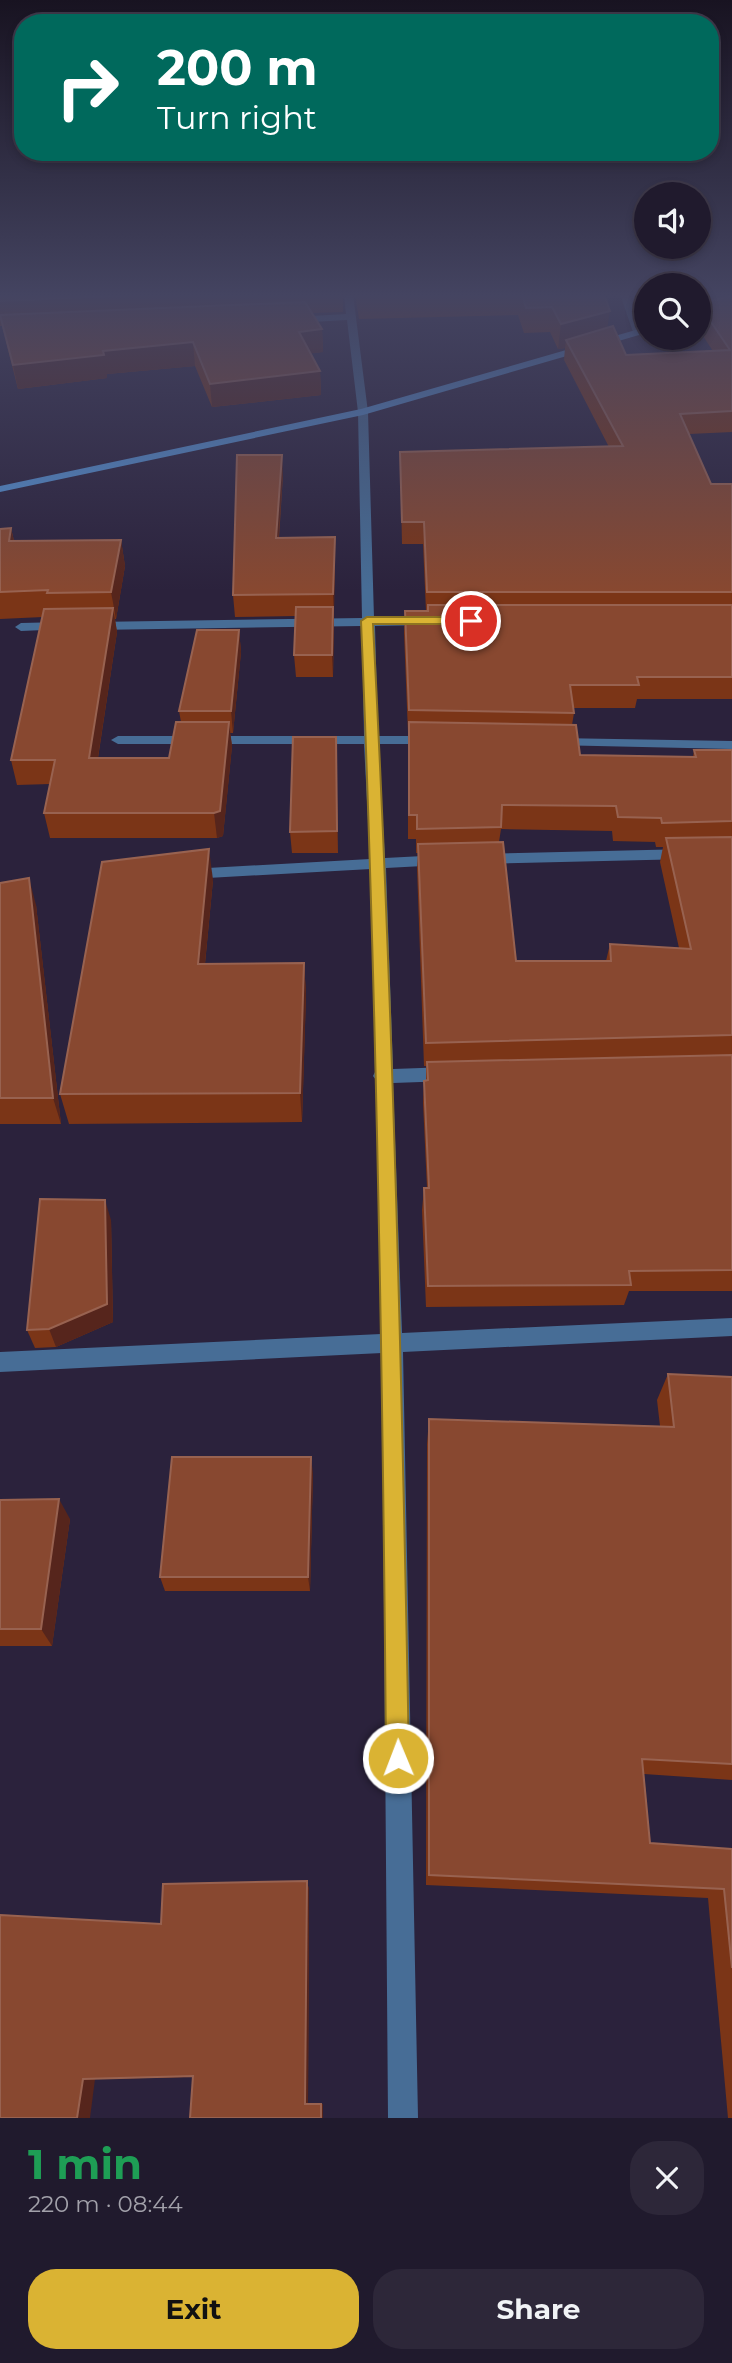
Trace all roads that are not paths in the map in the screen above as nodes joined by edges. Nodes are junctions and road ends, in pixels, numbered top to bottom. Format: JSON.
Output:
{"nodes":[{"id":1,"x":360,"y":393,"type":"edge"},
{"id":2,"x":429,"y":393,"type":"edge"},
{"id":3,"x":363,"y":412,"type":"junction"},
{"id":4,"x":0,"y":489,"type":"edge"},
{"id":5,"x":367,"y":621,"type":"junction"},
{"id":6,"x":435,"y":621,"type":"edge"},
{"id":7,"x":21,"y":627,"type":"dead end"},
{"id":8,"x":370,"y":738,"type":"junction"},
{"id":9,"x":118,"y":740,"type":"dead end"},
{"id":10,"x":440,"y":740,"type":"edge"},
{"id":11,"x":537,"y":742,"type":"edge"},
{"id":12,"x":732,"y":745,"type":"edge"},
{"id":13,"x":732,"y":853,"type":"edge"},
{"id":14,"x":378,"y":861,"type":"junction"},
{"id":15,"x":170,"y":876,"type":"edge"},
{"id":16,"x":463,"y":1074,"type":"edge"},
{"id":17,"x":382,"y":1076,"type":"junction"},
{"id":18,"x":732,"y":1327,"type":"edge"},
{"id":19,"x":392,"y":1343,"type":"junction"},
{"id":20,"x":0,"y":1362,"type":"edge"},
{"id":21,"x":403,"y":2118,"type":"edge"}],
"edges":[{"from":1,"to":3,"type":"street"},
{"from":2,"to":3,"type":"street"},
{"from":3,"to":4,"type":"street"},
{"from":3,"to":5,"type":"street"},
{"from":5,"to":6,"type":"street"},
{"from":5,"to":7,"type":"street"},
{"from":5,"to":8,"type":"street"},
{"from":8,"to":9,"type":"street"},
{"from":8,"to":10,"type":"street"},
{"from":8,"to":14,"type":"street"},
{"from":11,"to":12,"type":"street"},
{"from":13,"to":14,"type":"street"},
{"from":14,"to":15,"type":"street"},
{"from":14,"to":17,"type":"street"},
{"from":16,"to":17,"type":"street"},
{"from":17,"to":19,"type":"street"},
{"from":18,"to":19,"type":"street"},
{"from":19,"to":20,"type":"street"},
{"from":19,"to":21,"type":"street"}]}
